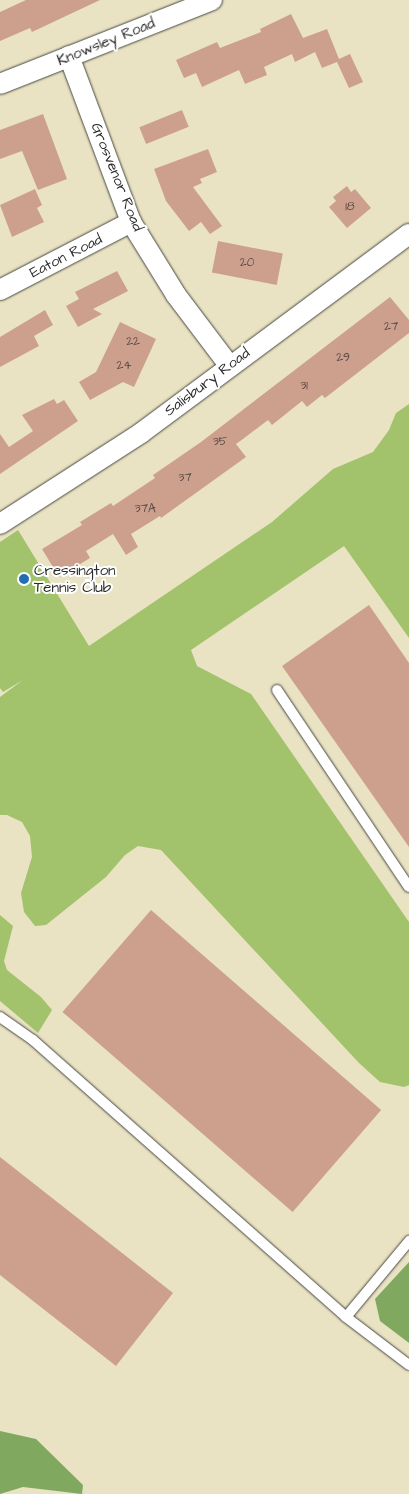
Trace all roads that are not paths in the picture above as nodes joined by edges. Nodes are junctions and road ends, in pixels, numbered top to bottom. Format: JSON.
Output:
{"nodes":[{"id":1,"x":212,"y":0,"type":"edge"},
{"id":2,"x":69,"y":56,"type":"junction"},
{"id":3,"x":0,"y":84,"type":"edge"},
{"id":4,"x":131,"y":222,"type":"junction"},
{"id":5,"x":409,"y":234,"type":"edge"},
{"id":6,"x":0,"y":290,"type":"edge"},
{"id":7,"x":229,"y":365,"type":"junction"},
{"id":8,"x":0,"y":524,"type":"edge"},
{"id":9,"x":277,"y":690,"type":"dead end"},
{"id":10,"x":409,"y":887,"type":"edge"},
{"id":11,"x":0,"y":1017,"type":"edge"},
{"id":12,"x":409,"y":1241,"type":"edge"},
{"id":13,"x":346,"y":1316,"type":"junction"},
{"id":14,"x":409,"y":1365,"type":"edge"}],
"edges":[{"from":1,"to":2,"type":"street","name":"Knowsley Road"},
{"from":2,"to":3,"type":"street","name":"Knowsley Road"},
{"from":2,"to":4,"type":"street","name":"Grosvenor Road"},
{"from":4,"to":6,"type":"street","name":"Eaton Road"},
{"from":4,"to":7,"type":"street","name":"Grosvenor Road"},
{"from":5,"to":7,"type":"street","name":"Salisbury Road"},
{"from":7,"to":8,"type":"street","name":"Salisbury Road"},
{"from":9,"to":10,"type":"lane"},
{"from":11,"to":13,"type":"lane"},
{"from":12,"to":13,"type":"lane"},
{"from":13,"to":14,"type":"lane"}]}
